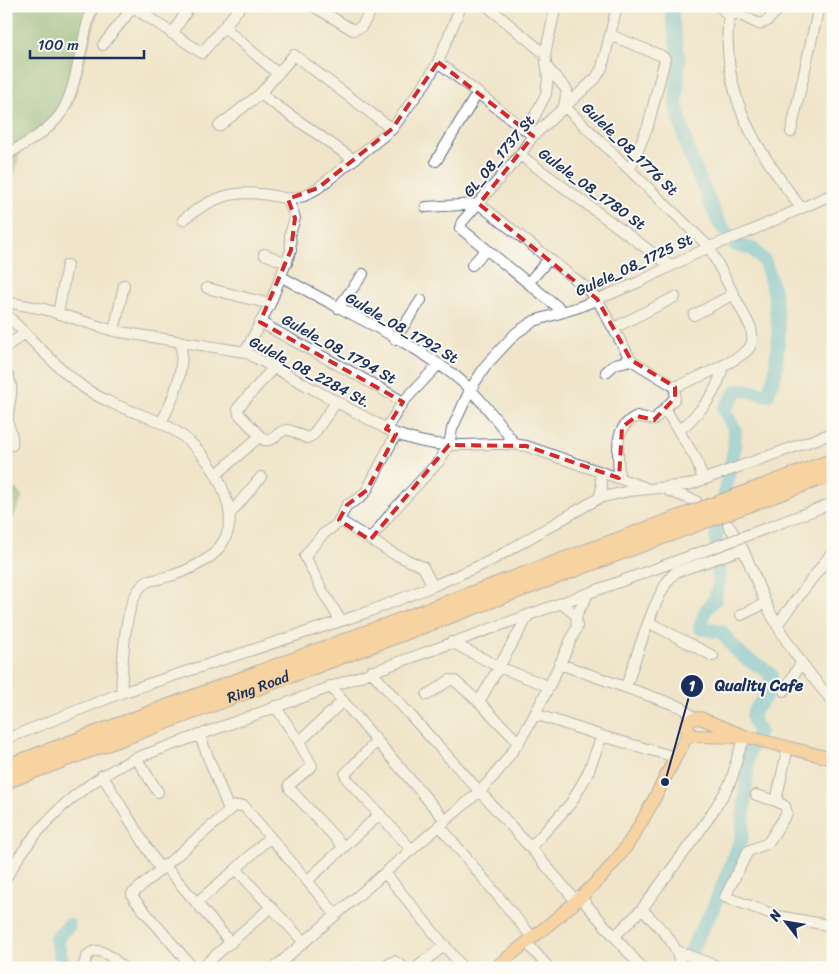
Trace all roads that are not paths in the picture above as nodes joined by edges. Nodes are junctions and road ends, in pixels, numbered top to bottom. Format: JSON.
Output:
{"nodes":[{"id":1,"x":93,"y":6,"type":"edge"},
{"id":2,"x":151,"y":6,"type":"edge"},
{"id":3,"x":190,"y":6,"type":"edge"},
{"id":4,"x":241,"y":6,"type":"edge"},
{"id":5,"x":313,"y":6,"type":"edge"},
{"id":6,"x":374,"y":6,"type":"edge"},
{"id":7,"x":487,"y":6,"type":"edge"},
{"id":8,"x":556,"y":6,"type":"edge"},
{"id":9,"x":617,"y":6,"type":"edge"},
{"id":10,"x":720,"y":6,"type":"edge"},
{"id":11,"x":782,"y":6,"type":"edge"},
{"id":12,"x":819,"y":6,"type":"edge"},
{"id":13,"x":457,"y":8,"type":"edge"},
{"id":14,"x":144,"y":15,"type":"junction"},
{"id":15,"x":729,"y":17,"type":"junction"},
{"id":16,"x":224,"y":28,"type":"junction"},
{"id":17,"x":172,"y":34,"type":"junction"},
{"id":18,"x":610,"y":35,"type":"junction"},
{"id":19,"x":103,"y":45,"type":"dead end"},
{"id":20,"x":545,"y":54,"type":"junction"},
{"id":21,"x":438,"y":62,"type":"junction"},
{"id":22,"x":547,"y":67,"type":"junction"},
{"id":23,"x":278,"y":74,"type":"junction"},
{"id":24,"x":260,"y":94,"type":"junction"},
{"id":25,"x":477,"y":94,"type":"junction"},
{"id":26,"x":564,"y":106,"type":"junction"},
{"id":27,"x":219,"y":126,"type":"dead end"},
{"id":28,"x":392,"y":129,"type":"junction"},
{"id":29,"x":791,"y":132,"type":"dead end"},
{"id":30,"x":530,"y":133,"type":"junction"},
{"id":31,"x":6,"y":155,"type":"edge"},
{"id":32,"x":520,"y":155,"type":"junction"},
{"id":33,"x":353,"y":159,"type":"junction"},
{"id":34,"x":436,"y":161,"type":"dead end"},
{"id":35,"x":630,"y":169,"type":"junction"},
{"id":36,"x":833,"y":194,"type":"edge"},
{"id":37,"x":288,"y":199,"type":"junction"},
{"id":38,"x":480,"y":204,"type":"junction"},
{"id":39,"x":426,"y":206,"type":"dead end"},
{"id":40,"x":801,"y":208,"type":"junction"},
{"id":41,"x":183,"y":220,"type":"dead end"},
{"id":42,"x":709,"y":247,"type":"junction"},
{"id":43,"x":486,"y":250,"type":"junction"},
{"id":44,"x":264,"y":254,"type":"dead end"},
{"id":45,"x":549,"y":259,"type":"junction"},
{"id":46,"x":287,"y":263,"type":"junction"},
{"id":47,"x":67,"y":265,"type":"dead end"},
{"id":48,"x":472,"y":265,"type":"dead end"},
{"id":49,"x":670,"y":265,"type":"junction"},
{"id":50,"x":363,"y":274,"type":"dead end"},
{"id":51,"x":282,"y":277,"type":"junction"},
{"id":52,"x":529,"y":282,"type":"junction"},
{"id":53,"x":124,"y":285,"type":"dead end"},
{"id":54,"x":207,"y":288,"type":"dead end"},
{"id":55,"x":734,"y":294,"type":"junction"},
{"id":56,"x":675,"y":297,"type":"dead end"},
{"id":57,"x":597,"y":299,"type":"junction"},
{"id":58,"x":421,"y":300,"type":"dead end"},
{"id":59,"x":6,"y":302,"type":"edge"},
{"id":60,"x":270,"y":304,"type":"junction"},
{"id":61,"x":338,"y":308,"type":"junction"},
{"id":62,"x":564,"y":312,"type":"junction"},
{"id":63,"x":6,"y":314,"type":"edge"},
{"id":64,"x":58,"y":314,"type":"junction"},
{"id":65,"x":694,"y":315,"type":"dead end"},
{"id":66,"x":260,"y":322,"type":"junction"},
{"id":67,"x":614,"y":328,"type":"junction"},
{"id":68,"x":114,"y":331,"type":"junction"},
{"id":69,"x":25,"y":333,"type":"junction"},
{"id":70,"x":395,"y":339,"type":"junction"},
{"id":71,"x":181,"y":342,"type":"junction"},
{"id":72,"x":6,"y":347,"type":"edge"},
{"id":73,"x":245,"y":352,"type":"junction"},
{"id":74,"x":632,"y":360,"type":"junction"},
{"id":75,"x":438,"y":365,"type":"junction"},
{"id":76,"x":723,"y":365,"type":"junction"},
{"id":77,"x":274,"y":367,"type":"junction"},
{"id":78,"x":6,"y":371,"type":"edge"},
{"id":79,"x":606,"y":372,"type":"dead end"},
{"id":80,"x":675,"y":387,"type":"junction"},
{"id":81,"x":470,"y":390,"type":"junction"},
{"id":82,"x":337,"y":401,"type":"junction"},
{"id":83,"x":403,"y":402,"type":"junction"},
{"id":84,"x":664,"y":409,"type":"junction"},
{"id":85,"x":161,"y":423,"type":"junction"},
{"id":86,"x":386,"y":429,"type":"junction"},
{"id":87,"x":679,"y":431,"type":"junction"},
{"id":88,"x":833,"y":433,"type":"edge"},
{"id":89,"x":396,"y":434,"type":"junction"},
{"id":90,"x":260,"y":436,"type":"junction"},
{"id":91,"x":514,"y":444,"type":"junction"},
{"id":92,"x":449,"y":445,"type":"junction"},
{"id":93,"x":6,"y":446,"type":"edge"},
{"id":94,"x":833,"y":461,"type":"edge"},
{"id":95,"x":833,"y":473,"type":"edge"},
{"id":96,"x":217,"y":474,"type":"junction"},
{"id":97,"x":600,"y":474,"type":"junction"},
{"id":98,"x":260,"y":478,"type":"dead end"},
{"id":99,"x":619,"y":478,"type":"junction"},
{"id":100,"x":703,"y":479,"type":"junction"},
{"id":101,"x":688,"y":485,"type":"junction"},
{"id":102,"x":647,"y":488,"type":"junction"},
{"id":103,"x":599,"y":498,"type":"junction"},
{"id":104,"x":833,"y":503,"type":"edge"},
{"id":105,"x":230,"y":514,"type":"junction"},
{"id":106,"x":339,"y":520,"type":"junction"},
{"id":107,"x":728,"y":525,"type":"dead end"},
{"id":108,"x":370,"y":540,"type":"junction"},
{"id":109,"x":743,"y":549,"type":"junction"},
{"id":110,"x":833,"y":551,"type":"edge"},
{"id":111,"x":433,"y":586,"type":"junction"},
{"id":112,"x":506,"y":588,"type":"junction"},
{"id":113,"x":589,"y":593,"type":"junction"},
{"id":114,"x":561,"y":603,"type":"junction"},
{"id":115,"x":766,"y":603,"type":"junction"},
{"id":116,"x":576,"y":615,"type":"junction"},
{"id":117,"x":741,"y":615,"type":"dead end"},
{"id":118,"x":528,"y":616,"type":"junction"},
{"id":119,"x":341,"y":621,"type":"junction"},
{"id":120,"x":650,"y":623,"type":"junction"},
{"id":121,"x":777,"y":625,"type":"junction"},
{"id":122,"x":451,"y":642,"type":"junction"},
{"id":123,"x":713,"y":656,"type":"dead end"},
{"id":124,"x":801,"y":662,"type":"junction"},
{"id":125,"x":560,"y":664,"type":"junction"},
{"id":126,"x":499,"y":666,"type":"junction"},
{"id":127,"x":371,"y":670,"type":"junction"},
{"id":128,"x":330,"y":686,"type":"junction"},
{"id":129,"x":548,"y":686,"type":"junction"},
{"id":130,"x":626,"y":687,"type":"junction"},
{"id":131,"x":784,"y":692,"type":"dead end"},
{"id":132,"x":121,"y":693,"type":"junction"},
{"id":133,"x":427,"y":695,"type":"dead end"},
{"id":134,"x":343,"y":701,"type":"junction"},
{"id":135,"x":479,"y":702,"type":"junction"},
{"id":136,"x":833,"y":702,"type":"edge"},
{"id":137,"x":275,"y":706,"type":"junction"},
{"id":138,"x":534,"y":714,"type":"junction"},
{"id":139,"x":698,"y":719,"type":"junction"},
{"id":140,"x":199,"y":734,"type":"junction"},
{"id":141,"x":694,"y":735,"type":"junction"},
{"id":142,"x":602,"y":736,"type":"junction"},
{"id":143,"x":6,"y":739,"type":"edge"},
{"id":144,"x":753,"y":739,"type":"junction"},
{"id":145,"x":377,"y":741,"type":"junction"},
{"id":146,"x":299,"y":742,"type":"junction"},
{"id":147,"x":519,"y":743,"type":"junction"},
{"id":148,"x":788,"y":747,"type":"junction"},
{"id":149,"x":675,"y":757,"type":"junction"},
{"id":150,"x":136,"y":758,"type":"junction"},
{"id":151,"x":833,"y":759,"type":"edge"},
{"id":152,"x":6,"y":767,"type":"edge"},
{"id":153,"x":102,"y":775,"type":"junction"},
{"id":154,"x":6,"y":780,"type":"edge"},
{"id":155,"x":480,"y":791,"type":"junction"},
{"id":156,"x":158,"y":792,"type":"dead end"},
{"id":157,"x":756,"y":795,"type":"dead end"},
{"id":158,"x":776,"y":801,"type":"junction"},
{"id":159,"x":229,"y":810,"type":"junction"},
{"id":160,"x":380,"y":814,"type":"junction"},
{"id":161,"x":442,"y":823,"type":"junction"},
{"id":162,"x":270,"y":836,"type":"junction"},
{"id":163,"x":344,"y":846,"type":"junction"},
{"id":164,"x":531,"y":847,"type":"junction"},
{"id":165,"x":412,"y":850,"type":"junction"},
{"id":166,"x":162,"y":867,"type":"junction"},
{"id":167,"x":236,"y":869,"type":"junction"},
{"id":168,"x":385,"y":873,"type":"junction"},
{"id":169,"x":6,"y":878,"type":"edge"},
{"id":170,"x":308,"y":880,"type":"junction"},
{"id":171,"x":577,"y":898,"type":"junction"},
{"id":172,"x":196,"y":903,"type":"junction"},
{"id":173,"x":271,"y":907,"type":"junction"},
{"id":174,"x":642,"y":909,"type":"junction"},
{"id":175,"x":336,"y":915,"type":"junction"},
{"id":176,"x":833,"y":926,"type":"edge"},
{"id":177,"x":615,"y":936,"type":"junction"},
{"id":178,"x":529,"y":940,"type":"junction"},
{"id":179,"x":304,"y":942,"type":"junction"},
{"id":180,"x":231,"y":943,"type":"junction"},
{"id":181,"x":445,"y":945,"type":"junction"},
{"id":182,"x":682,"y":953,"type":"junction"},
{"id":183,"x":719,"y":966,"type":"edge"},
{"id":184,"x":83,"y":968,"type":"edge"},
{"id":185,"x":123,"y":968,"type":"edge"},
{"id":186,"x":192,"y":968,"type":"edge"},
{"id":187,"x":201,"y":968,"type":"edge"},
{"id":188,"x":274,"y":968,"type":"edge"},
{"id":189,"x":383,"y":968,"type":"edge"},
{"id":190,"x":405,"y":968,"type":"edge"},
{"id":191,"x":416,"y":968,"type":"edge"},
{"id":192,"x":463,"y":968,"type":"edge"},
{"id":193,"x":494,"y":968,"type":"edge"},
{"id":194,"x":549,"y":968,"type":"edge"},
{"id":195,"x":642,"y":968,"type":"edge"},
{"id":196,"x":680,"y":968,"type":"edge"}],
"edges":[{"from":1,"to":31,"type":"street"},
{"from":2,"to":14,"type":"street"},
{"from":3,"to":17,"type":"street"},
{"from":4,"to":16,"type":"street"},
{"from":5,"to":6,"type":"street"},
{"from":7,"to":20,"type":"street"},
{"from":8,"to":20,"type":"street"},
{"from":9,"to":18,"type":"street","name":"GL_08_1737 St"},
{"from":10,"to":15,"type":"street"},
{"from":11,"to":15,"type":"street"},
{"from":12,"to":29,"type":"street"},
{"from":13,"to":21,"type":"street"},
{"from":14,"to":17,"type":"street"},
{"from":14,"to":19,"type":"street"},
{"from":15,"to":40,"type":"street"},
{"from":16,"to":17,"type":"street"},
{"from":16,"to":23,"type":"street"},
{"from":18,"to":26,"type":"street","name":"GL_08_1737 St"},
{"from":18,"to":35,"type":"street"},
{"from":20,"to":22,"type":"street"},
{"from":21,"to":25,"type":"street"},
{"from":21,"to":28,"type":"street"},
{"from":22,"to":26,"type":"street","name":"Gulele_08_1776 St"},
{"from":22,"to":30,"type":"street"},
{"from":23,"to":24,"type":"street"},
{"from":23,"to":28,"type":"street"},
{"from":24,"to":27,"type":"street"},
{"from":24,"to":33,"type":"street"},
{"from":25,"to":30,"type":"street"},
{"from":25,"to":34,"type":"street"},
{"from":26,"to":30,"type":"street","name":"GL_08_1737 St"},
{"from":26,"to":35,"type":"street","name":"Gulele_08_1776 St"},
{"from":28,"to":33,"type":"street"},
{"from":30,"to":32,"type":"street","name":"GL_08_1737 St"},
{"from":32,"to":38,"type":"street","name":"GL_08_1737 St"},
{"from":32,"to":49,"type":"street","name":"Gulele_08_1780 St"},
{"from":33,"to":37,"type":"street"},
{"from":35,"to":42,"type":"street","name":"Gulele_08_1776 St"},
{"from":36,"to":40,"type":"street","name":"Gulele_08_1725 St"},
{"from":37,"to":41,"type":"street"},
{"from":37,"to":46,"type":"street"},
{"from":38,"to":39,"type":"street"},
{"from":38,"to":43,"type":"street","name":"GL_08_1737 St"},
{"from":38,"to":45,"type":"street"},
{"from":40,"to":42,"type":"street","name":"Gulele_08_1725 St"},
{"from":42,"to":49,"type":"street","name":"Gulele_08_1725 St"},
{"from":42,"to":55,"type":"street","name":"Gulele_08_1776 St"},
{"from":43,"to":48,"type":"street"},
{"from":43,"to":52,"type":"street"},
{"from":44,"to":46,"type":"street"},
{"from":45,"to":52,"type":"street"},
{"from":45,"to":57,"type":"street"},
{"from":46,"to":51,"type":"street"},
{"from":47,"to":64,"type":"street"},
{"from":49,"to":57,"type":"street","name":"Gulele_08_1725 St"},
{"from":50,"to":61,"type":"street"},
{"from":51,"to":60,"type":"street"},
{"from":51,"to":61,"type":"street","name":"Gulele_08_1792 St"},
{"from":52,"to":62,"type":"street"},
{"from":53,"to":68,"type":"street"},
{"from":54,"to":60,"type":"street"},
{"from":55,"to":65,"type":"street"},
{"from":55,"to":76,"type":"street","name":"Gulele_08_1776 St"},
{"from":56,"to":67,"type":"street"},
{"from":57,"to":62,"type":"street","name":"Gulele_08_1725 St"},
{"from":57,"to":67,"type":"street"},
{"from":58,"to":70,"type":"street"},
{"from":59,"to":64,"type":"street","name":"Gulele_08_2284 St."},
{"from":60,"to":66,"type":"street"},
{"from":61,"to":70,"type":"street","name":"Gulele_08_1792 St"},
{"from":62,"to":81,"type":"street","name":"Gulele_08_1725 St"},
{"from":63,"to":69,"type":"street"},
{"from":64,"to":68,"type":"street","name":"Gulele_08_2284 St."},
{"from":66,"to":73,"type":"street"},
{"from":66,"to":83,"type":"street","name":"Gulele_08_1794 St"},
{"from":67,"to":74,"type":"street"},
{"from":68,"to":71,"type":"street","name":"Gulele_08_2284 St."},
{"from":69,"to":72,"type":"street"},
{"from":69,"to":85,"type":"street"},
{"from":70,"to":75,"type":"street","name":"Gulele_08_1792 St"},
{"from":71,"to":73,"type":"street","name":"Gulele_08_2284 St."},
{"from":71,"to":85,"type":"street"},
{"from":73,"to":77,"type":"street","name":"Gulele_08_2284 St."},
{"from":74,"to":79,"type":"street"},
{"from":74,"to":80,"type":"street"},
{"from":75,"to":81,"type":"street","name":"Gulele_08_1792 St"},
{"from":75,"to":83,"type":"street"},
{"from":76,"to":80,"type":"street","name":"Gulele_08_1776 St"},
{"from":76,"to":87,"type":"street"},
{"from":77,"to":82,"type":"street","name":"Gulele_08_2284 St."},
{"from":77,"to":90,"type":"street"},
{"from":78,"to":93,"type":"street"},
{"from":80,"to":84,"type":"street"},
{"from":81,"to":91,"type":"street","name":"Gulele_08_1792 St"},
{"from":81,"to":92,"type":"street","name":"Gulele_08_1725 St"},
{"from":82,"to":86,"type":"street","name":"Gulele_08_2284 St."},
{"from":82,"to":90,"type":"street"},
{"from":83,"to":86,"type":"street"},
{"from":84,"to":87,"type":"street"},
{"from":84,"to":99,"type":"street"},
{"from":85,"to":96,"type":"street"},
{"from":86,"to":89,"type":"street","name":"Gulele_08_2284 St."},
{"from":87,"to":100,"type":"street"},
{"from":88,"to":100,"type":"street"},
{"from":89,"to":92,"type":"street","name":"Gulele_08_2284 St."},
{"from":89,"to":106,"type":"street"},
{"from":90,"to":96,"type":"street"},
{"from":91,"to":92,"type":"street","name":"Gulele_08_2284 St."},
{"from":91,"to":97,"type":"street","name":"Gulele_08_2284 St."},
{"from":92,"to":108,"type":"street","name":"Gulele_08_1725 St"},
{"from":94,"to":112,"type":"highway","bridge":true},
{"from":95,"to":112,"type":"highway","bridge":true},
{"from":96,"to":105,"type":"street"},
{"from":97,"to":99,"type":"street","name":"Gulele_08_2284 St."},
{"from":97,"to":103,"type":"street"},
{"from":98,"to":105,"type":"street"},
{"from":99,"to":102,"type":"street","name":"Gulele_08_2284 St."},
{"from":100,"to":101,"type":"street"},
{"from":101,"to":102,"type":"street"},
{"from":101,"to":102,"type":"street"},
{"from":102,"to":103,"type":"street"},
{"from":103,"to":111,"type":"street"},
{"from":104,"to":113,"type":"street","bridge":true},
{"from":105,"to":132,"type":"street"},
{"from":106,"to":108,"type":"street"},
{"from":106,"to":119,"type":"street"},
{"from":107,"to":109,"type":"street"},
{"from":108,"to":111,"type":"street"},
{"from":109,"to":115,"type":"street"},
{"from":109,"to":120,"type":"street"},
{"from":110,"to":121,"type":"street"},
{"from":111,"to":119,"type":"street"},
{"from":112,"to":152,"type":"highway","name":"Ring Road"},
{"from":112,"to":154,"type":"highway","name":"Ring Road"},
{"from":113,"to":114,"type":"street"},
{"from":113,"to":116,"type":"street"},
{"from":114,"to":116,"type":"street"},
{"from":114,"to":118,"type":"street"},
{"from":115,"to":117,"type":"street"},
{"from":115,"to":121,"type":"street"},
{"from":116,"to":125,"type":"street"},
{"from":118,"to":122,"type":"street"},
{"from":118,"to":126,"type":"street"},
{"from":119,"to":132,"type":"street"},
{"from":120,"to":123,"type":"street"},
{"from":120,"to":130,"type":"street"},
{"from":121,"to":124,"type":"street"},
{"from":122,"to":126,"type":"street"},
{"from":122,"to":127,"type":"street"},
{"from":124,"to":131,"type":"street"},
{"from":124,"to":136,"type":"street"},
{"from":125,"to":129,"type":"street"},
{"from":125,"to":130,"type":"street"},
{"from":126,"to":129,"type":"street"},
{"from":126,"to":135,"type":"street"},
{"from":127,"to":128,"type":"street"},
{"from":127,"to":155,"type":"street"},
{"from":128,"to":134,"type":"street"},
{"from":128,"to":137,"type":"street"},
{"from":129,"to":138,"type":"street"},
{"from":130,"to":139,"type":"street"},
{"from":132,"to":143,"type":"street"},
{"from":133,"to":135,"type":"street"},
{"from":134,"to":145,"type":"street"},
{"from":134,"to":146,"type":"street"},
{"from":135,"to":147,"type":"street"},
{"from":137,"to":140,"type":"street"},
{"from":137,"to":146,"type":"street"},
{"from":138,"to":142,"type":"street"},
{"from":138,"to":147,"type":"street"},
{"from":139,"to":141,"type":"main road"},
{"from":139,"to":144,"type":"main road"},
{"from":140,"to":150,"type":"street"},
{"from":140,"to":159,"type":"street"},
{"from":141,"to":144,"type":"main road"},
{"from":141,"to":149,"type":"main road"},
{"from":142,"to":149,"type":"street"},
{"from":142,"to":164,"type":"street"},
{"from":144,"to":148,"type":"main road"},
{"from":144,"to":174,"type":"street"},
{"from":145,"to":160,"type":"street"},
{"from":145,"to":161,"type":"street"},
{"from":146,"to":163,"type":"street"},
{"from":147,"to":155,"type":"street"},
{"from":148,"to":151,"type":"main road"},
{"from":148,"to":158,"type":"street"},
{"from":149,"to":171,"type":"main road"},
{"from":150,"to":153,"type":"street"},
{"from":150,"to":156,"type":"street"},
{"from":153,"to":166,"type":"street"},
{"from":153,"to":169,"type":"street"},
{"from":155,"to":161,"type":"street"},
{"from":155,"to":164,"type":"street"},
{"from":157,"to":158,"type":"street"},
{"from":158,"to":176,"type":"street"},
{"from":159,"to":162,"type":"street"},
{"from":159,"to":166,"type":"street"},
{"from":160,"to":163,"type":"street"},
{"from":160,"to":165,"type":"street"},
{"from":161,"to":165,"type":"street"},
{"from":161,"to":178,"type":"street"},
{"from":162,"to":167,"type":"street"},
{"from":162,"to":170,"type":"street"},
{"from":163,"to":170,"type":"street"},
{"from":164,"to":171,"type":"street"},
{"from":165,"to":168,"type":"street"},
{"from":166,"to":172,"type":"street"},
{"from":166,"to":186,"type":"street"},
{"from":167,"to":172,"type":"street"},
{"from":167,"to":173,"type":"street"},
{"from":168,"to":175,"type":"street"},
{"from":168,"to":181,"type":"street"},
{"from":170,"to":175,"type":"street"},
{"from":171,"to":177,"type":"street"},
{"from":171,"to":178,"type":"main road"},
{"from":172,"to":180,"type":"street"},
{"from":173,"to":179,"type":"street"},
{"from":173,"to":180,"type":"street"},
{"from":174,"to":177,"type":"street"},
{"from":174,"to":182,"type":"street"},
{"from":175,"to":179,"type":"street"},
{"from":177,"to":195,"type":"street"},
{"from":178,"to":193,"type":"main road"},
{"from":178,"to":194,"type":"street"},
{"from":179,"to":188,"type":"street"},
{"from":180,"to":187,"type":"street"},
{"from":181,"to":191,"type":"street"},
{"from":181,"to":192,"type":"street"},
{"from":182,"to":183,"type":"street"},
{"from":182,"to":196,"type":"street"},
{"from":184,"to":185,"type":"street"},
{"from":189,"to":190,"type":"street"}]}
